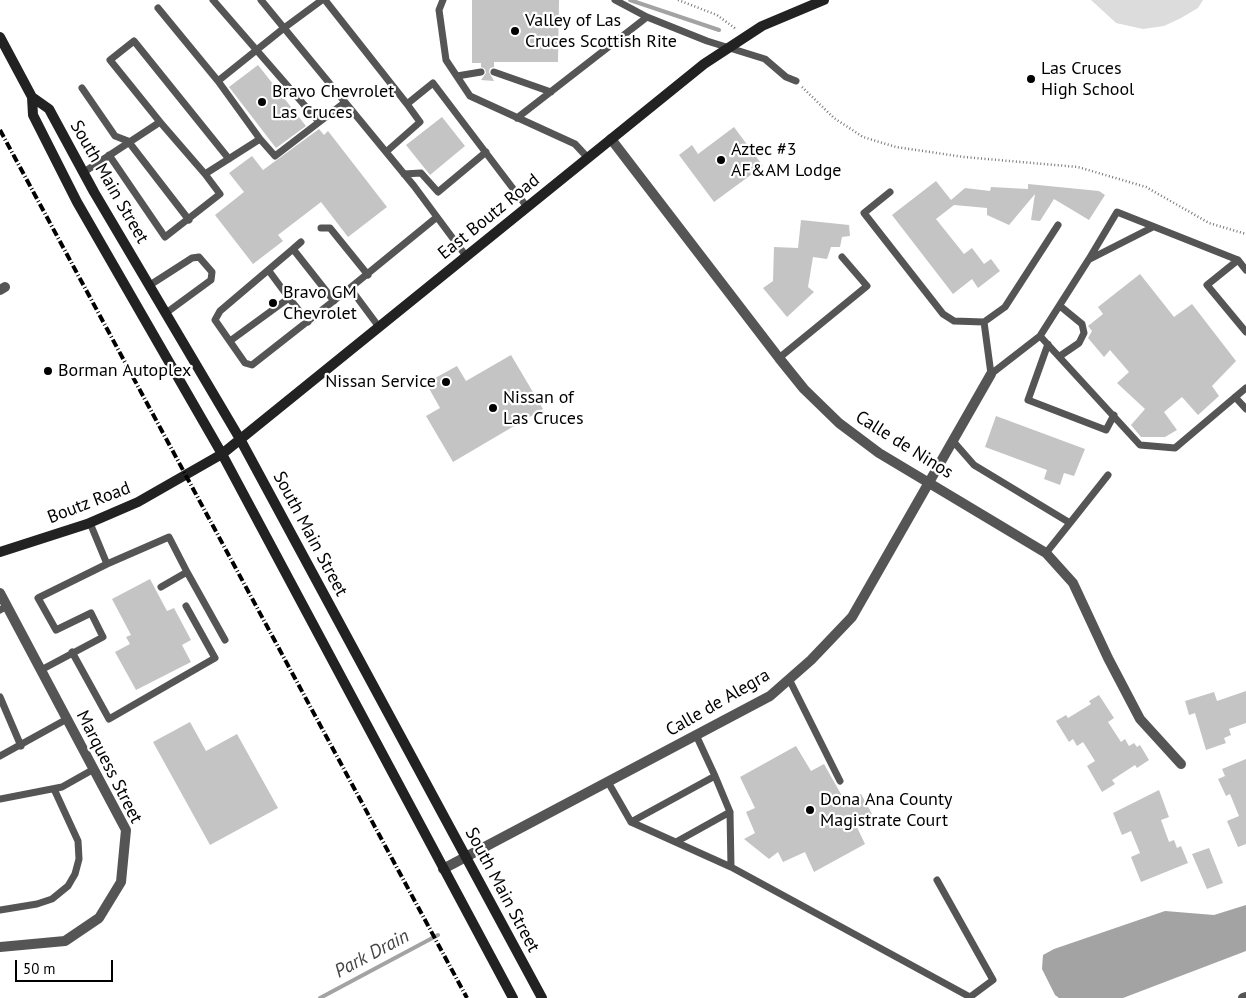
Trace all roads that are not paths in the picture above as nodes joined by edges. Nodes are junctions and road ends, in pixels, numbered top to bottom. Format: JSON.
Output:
{"nodes":[{"id":1,"x":213,"y":0,"type":"edge"},
{"id":2,"x":261,"y":0,"type":"edge"},
{"id":3,"x":323,"y":0,"type":"edge"},
{"id":4,"x":443,"y":0,"type":"edge"},
{"id":5,"x":615,"y":0,"type":"edge"},
{"id":6,"x":824,"y":0,"type":"edge"},
{"id":7,"x":158,"y":8,"type":"dead end"},
{"id":8,"x":647,"y":17,"type":"junction"},
{"id":9,"x":284,"y":28,"type":"junction"},
{"id":10,"x":0,"y":37,"type":"edge"},
{"id":11,"x":729,"y":48,"type":"junction"},
{"id":12,"x":258,"y":51,"type":"junction"},
{"id":13,"x":481,"y":72,"type":"dead end"},
{"id":14,"x":494,"y":72,"type":"dead end"},
{"id":15,"x":457,"y":76,"type":"junction"},
{"id":16,"x":796,"y":81,"type":"road end"},
{"id":17,"x":218,"y":82,"type":"junction"},
{"id":18,"x":82,"y":88,"type":"dead end"},
{"id":19,"x":551,"y":92,"type":"junction"},
{"id":20,"x":32,"y":97,"type":"junction"},
{"id":21,"x":344,"y":103,"type":"junction"},
{"id":22,"x":407,"y":104,"type":"junction"},
{"id":23,"x":517,"y":118,"type":"junction"},
{"id":24,"x":160,"y":122,"type":"junction"},
{"id":25,"x":319,"y":122,"type":"junction"},
{"id":26,"x":260,"y":139,"type":"junction"},
{"id":27,"x":611,"y":139,"type":"junction"},
{"id":28,"x":128,"y":141,"type":"junction"},
{"id":29,"x":386,"y":152,"type":"junction"},
{"id":30,"x":486,"y":152,"type":"junction"},
{"id":31,"x":109,"y":155,"type":"junction"},
{"id":32,"x":588,"y":158,"type":"junction"},
{"id":33,"x":229,"y":159,"type":"junction"},
{"id":34,"x":84,"y":172,"type":"junction"},
{"id":35,"x":205,"y":174,"type":"junction"},
{"id":36,"x":404,"y":174,"type":"junction"},
{"id":37,"x":890,"y":192,"type":"dead end"},
{"id":38,"x":527,"y":207,"type":"junction"},
{"id":39,"x":437,"y":217,"type":"junction"},
{"id":40,"x":189,"y":220,"type":"junction"},
{"id":41,"x":1058,"y":225,"type":"dead end"},
{"id":42,"x":1153,"y":226,"type":"junction"},
{"id":43,"x":321,"y":228,"type":"dead end"},
{"id":44,"x":302,"y":242,"type":"dead end"},
{"id":45,"x":293,"y":249,"type":"junction"},
{"id":46,"x":466,"y":256,"type":"junction"},
{"id":47,"x":842,"y":257,"type":"dead end"},
{"id":48,"x":1089,"y":259,"type":"junction"},
{"id":49,"x":1238,"y":260,"type":"junction"},
{"id":50,"x":1246,"y":270,"type":"edge"},
{"id":51,"x":269,"y":271,"type":"junction"},
{"id":52,"x":368,"y":275,"type":"junction"},
{"id":53,"x":150,"y":285,"type":"junction"},
{"id":54,"x":350,"y":288,"type":"junction"},
{"id":55,"x":289,"y":298,"type":"junction"},
{"id":56,"x":334,"y":301,"type":"junction"},
{"id":57,"x":1060,"y":306,"type":"junction"},
{"id":58,"x":166,"y":313,"type":"junction"},
{"id":59,"x":308,"y":322,"type":"junction"},
{"id":60,"x":984,"y":322,"type":"junction"},
{"id":61,"x":379,"y":327,"type":"junction"},
{"id":62,"x":1246,"y":332,"type":"edge"},
{"id":63,"x":1040,"y":336,"type":"junction"},
{"id":64,"x":230,"y":342,"type":"junction"},
{"id":65,"x":1048,"y":344,"type":"junction"},
{"id":66,"x":1060,"y":356,"type":"junction"},
{"id":67,"x":779,"y":358,"type":"junction"},
{"id":68,"x":991,"y":374,"type":"junction"},
{"id":69,"x":1246,"y":388,"type":"edge"},
{"id":70,"x":1235,"y":397,"type":"junction"},
{"id":71,"x":1246,"y":409,"type":"edge"},
{"id":72,"x":1114,"y":415,"type":"junction"},
{"id":73,"x":240,"y":439,"type":"junction"},
{"id":74,"x":953,"y":441,"type":"junction"},
{"id":75,"x":222,"y":454,"type":"junction"},
{"id":76,"x":1108,"y":475,"type":"dead end"},
{"id":77,"x":186,"y":476,"type":"joint"},
{"id":78,"x":930,"y":481,"type":"junction"},
{"id":79,"x":90,"y":523,"type":"junction"},
{"id":80,"x":1070,"y":523,"type":"junction"},
{"id":81,"x":0,"y":552,"type":"edge"},
{"id":82,"x":1046,"y":552,"type":"junction"},
{"id":83,"x":107,"y":564,"type":"junction"},
{"id":84,"x":187,"y":572,"type":"junction"},
{"id":85,"x":161,"y":587,"type":"dead end"},
{"id":86,"x":0,"y":593,"type":"edge"},
{"id":87,"x":186,"y":606,"type":"dead end"},
{"id":88,"x":4,"y":608,"type":"edge"},
{"id":89,"x":225,"y":640,"type":"dead end"},
{"id":90,"x":72,"y":652,"type":"junction"},
{"id":91,"x":41,"y":670,"type":"junction"},
{"id":92,"x":789,"y":679,"type":"junction"},
{"id":93,"x":0,"y":697,"type":"edge"},
{"id":94,"x":67,"y":719,"type":"junction"},
{"id":95,"x":696,"y":735,"type":"junction"},
{"id":96,"x":21,"y":746,"type":"junction"},
{"id":97,"x":0,"y":756,"type":"edge"},
{"id":98,"x":1180,"y":764,"type":"dead end"},
{"id":99,"x":94,"y":769,"type":"junction"},
{"id":100,"x":715,"y":776,"type":"junction"},
{"id":101,"x":840,"y":781,"type":"dead end"},
{"id":102,"x":608,"y":782,"type":"junction"},
{"id":103,"x":54,"y":789,"type":"junction"},
{"id":104,"x":0,"y":800,"type":"edge"},
{"id":105,"x":730,"y":812,"type":"junction"},
{"id":106,"x":631,"y":822,"type":"junction"},
{"id":107,"x":676,"y":842,"type":"junction"},
{"id":108,"x":465,"y":857,"type":"junction"},
{"id":109,"x":731,"y":867,"type":"junction"},
{"id":110,"x":443,"y":869,"type":"junction"},
{"id":111,"x":937,"y":880,"type":"dead end"},
{"id":112,"x":0,"y":910,"type":"edge"},
{"id":113,"x":0,"y":947,"type":"edge"},
{"id":114,"x":513,"y":998,"type":"edge"},
{"id":115,"x":542,"y":998,"type":"edge"}],
"edges":[{"from":1,"to":12,"type":"lane"},
{"from":2,"to":9,"type":"lane"},
{"from":3,"to":9,"type":"lane"},
{"from":3,"to":22,"type":"lane"},
{"from":4,"to":15,"type":"lane"},
{"from":5,"to":8,"type":"lane"},
{"from":6,"to":11,"type":"main road","name":"East Boutz Road"},
{"from":7,"to":17,"type":"lane"},
{"from":8,"to":11,"type":"lane"},
{"from":8,"to":19,"type":"lane"},
{"from":9,"to":12,"type":"lane"},
{"from":9,"to":21,"type":"lane"},
{"from":10,"to":20,"type":"main road","name":"South Main Street"},
{"from":11,"to":16,"type":"lane"},
{"from":11,"to":27,"type":"main road","name":"East Boutz Road"},
{"from":12,"to":17,"type":"lane"},
{"from":12,"to":25,"type":"lane"},
{"from":13,"to":15,"type":"lane"},
{"from":14,"to":19,"type":"lane"},
{"from":15,"to":23,"type":"lane"},
{"from":17,"to":26,"type":"lane"},
{"from":18,"to":28,"type":"lane"},
{"from":19,"to":23,"type":"lane"},
{"from":20,"to":34,"type":"main road","name":"South Main Street"},
{"from":20,"to":75,"type":"main road","name":"South Main Street"},
{"from":21,"to":25,"type":"lane"},
{"from":21,"to":29,"type":"lane"},
{"from":22,"to":29,"type":"lane"},
{"from":22,"to":30,"type":"lane"},
{"from":23,"to":32,"type":"lane"},
{"from":24,"to":28,"type":"lane"},
{"from":24,"to":33,"type":"lane"},
{"from":24,"to":35,"type":"lane"},
{"from":25,"to":26,"type":"lane"},
{"from":26,"to":33,"type":"lane"},
{"from":27,"to":32,"type":"main road","name":"East Boutz Road"},
{"from":27,"to":67,"type":"street","name":"Calle de Ninos"},
{"from":28,"to":31,"type":"lane"},
{"from":28,"to":40,"type":"lane"},
{"from":29,"to":36,"type":"lane"},
{"from":30,"to":36,"type":"lane"},
{"from":30,"to":38,"type":"lane"},
{"from":31,"to":34,"type":"lane"},
{"from":31,"to":40,"type":"lane"},
{"from":32,"to":38,"type":"main road","name":"East Boutz Road"},
{"from":33,"to":35,"type":"lane"},
{"from":34,"to":53,"type":"main road","name":"South Main Street"},
{"from":35,"to":40,"type":"lane"},
{"from":36,"to":39,"type":"lane"},
{"from":37,"to":60,"type":"lane"},
{"from":38,"to":46,"type":"main road","name":"East Boutz Road"},
{"from":39,"to":46,"type":"lane"},
{"from":39,"to":52,"type":"lane"},
{"from":41,"to":60,"type":"lane"},
{"from":42,"to":48,"type":"lane"},
{"from":42,"to":48,"type":"lane"},
{"from":42,"to":49,"type":"lane"},
{"from":43,"to":52,"type":"lane"},
{"from":44,"to":45,"type":"lane"},
{"from":45,"to":51,"type":"lane"},
{"from":45,"to":56,"type":"lane"},
{"from":46,"to":61,"type":"main road","name":"East Boutz Road"},
{"from":47,"to":67,"type":"lane"},
{"from":48,"to":57,"type":"lane"},
{"from":49,"to":50,"type":"lane"},
{"from":49,"to":62,"type":"lane"},
{"from":51,"to":55,"type":"lane"},
{"from":51,"to":64,"type":"lane"},
{"from":52,"to":54,"type":"lane"},
{"from":53,"to":58,"type":"main road","name":"South Main Street"},
{"from":53,"to":58,"type":"lane"},
{"from":54,"to":56,"type":"lane"},
{"from":54,"to":61,"type":"lane"},
{"from":55,"to":59,"type":"lane"},
{"from":55,"to":64,"type":"lane"},
{"from":56,"to":59,"type":"lane"},
{"from":57,"to":63,"type":"lane"},
{"from":57,"to":66,"type":"lane"},
{"from":58,"to":73,"type":"main road","name":"South Main Street"},
{"from":59,"to":64,"type":"lane"},
{"from":60,"to":68,"type":"lane"},
{"from":61,"to":73,"type":"main road","name":"East Boutz Road"},
{"from":63,"to":65,"type":"lane"},
{"from":63,"to":68,"type":"lane"},
{"from":65,"to":66,"type":"lane"},
{"from":65,"to":72,"type":"lane"},
{"from":66,"to":72,"type":"lane"},
{"from":67,"to":78,"type":"street","name":"Calle de Ninos"},
{"from":68,"to":74,"type":"street","name":"Calle de Alegra"},
{"from":69,"to":70,"type":"lane"},
{"from":70,"to":71,"type":"lane"},
{"from":70,"to":72,"type":"lane"},
{"from":73,"to":75,"type":"main road","name":"East Boutz Road"},
{"from":73,"to":108,"type":"main road","name":"South Main Street"},
{"from":74,"to":78,"type":"street","name":"Calle de Alegra"},
{"from":74,"to":80,"type":"lane"},
{"from":75,"to":77,"type":"main road","name":"East Boutz Road"},
{"from":75,"to":110,"type":"main road","name":"South Main Street"},
{"from":76,"to":80,"type":"lane"},
{"from":77,"to":79,"type":"main road","name":"Boutz Road"},
{"from":78,"to":82,"type":"street","name":"Calle de Ninos"},
{"from":78,"to":92,"type":"street","name":"Calle de Alegra"},
{"from":79,"to":81,"type":"main road","name":"Boutz Road"},
{"from":79,"to":83,"type":"lane"},
{"from":80,"to":82,"type":"lane"},
{"from":82,"to":98,"type":"street","name":"Calle de Ninos"},
{"from":83,"to":84,"type":"lane"},
{"from":83,"to":90,"type":"lane"},
{"from":84,"to":85,"type":"lane"},
{"from":84,"to":89,"type":"lane"},
{"from":86,"to":88,"type":"street","name":"Marquess Street"},
{"from":87,"to":90,"type":"lane"},
{"from":88,"to":91,"type":"street","name":"Marquess Street"},
{"from":90,"to":91,"type":"lane"},
{"from":91,"to":94,"type":"street","name":"Marquess Street"},
{"from":92,"to":95,"type":"street","name":"Calle de Alegra"},
{"from":92,"to":101,"type":"lane"},
{"from":93,"to":96,"type":"lane"},
{"from":94,"to":96,"type":"lane"},
{"from":94,"to":99,"type":"street","name":"Marquess Street"},
{"from":95,"to":100,"type":"lane"},
{"from":95,"to":102,"type":"street","name":"Calle de Alegra"},
{"from":96,"to":97,"type":"lane"},
{"from":99,"to":103,"type":"lane"},
{"from":99,"to":113,"type":"street","name":"Marquess Street"},
{"from":100,"to":105,"type":"lane"},
{"from":100,"to":106,"type":"lane"},
{"from":102,"to":106,"type":"lane"},
{"from":102,"to":108,"type":"street","name":"Calle de Alegra"},
{"from":103,"to":104,"type":"lane"},
{"from":103,"to":112,"type":"lane"},
{"from":105,"to":107,"type":"lane"},
{"from":105,"to":109,"type":"lane"},
{"from":106,"to":107,"type":"lane"},
{"from":107,"to":109,"type":"lane"},
{"from":108,"to":110,"type":"street","name":"Calle de Alegra"},
{"from":108,"to":115,"type":"main road","name":"South Main Street"},
{"from":109,"to":111,"type":"lane"},
{"from":110,"to":114,"type":"main road","name":"South Main Street"}]}
